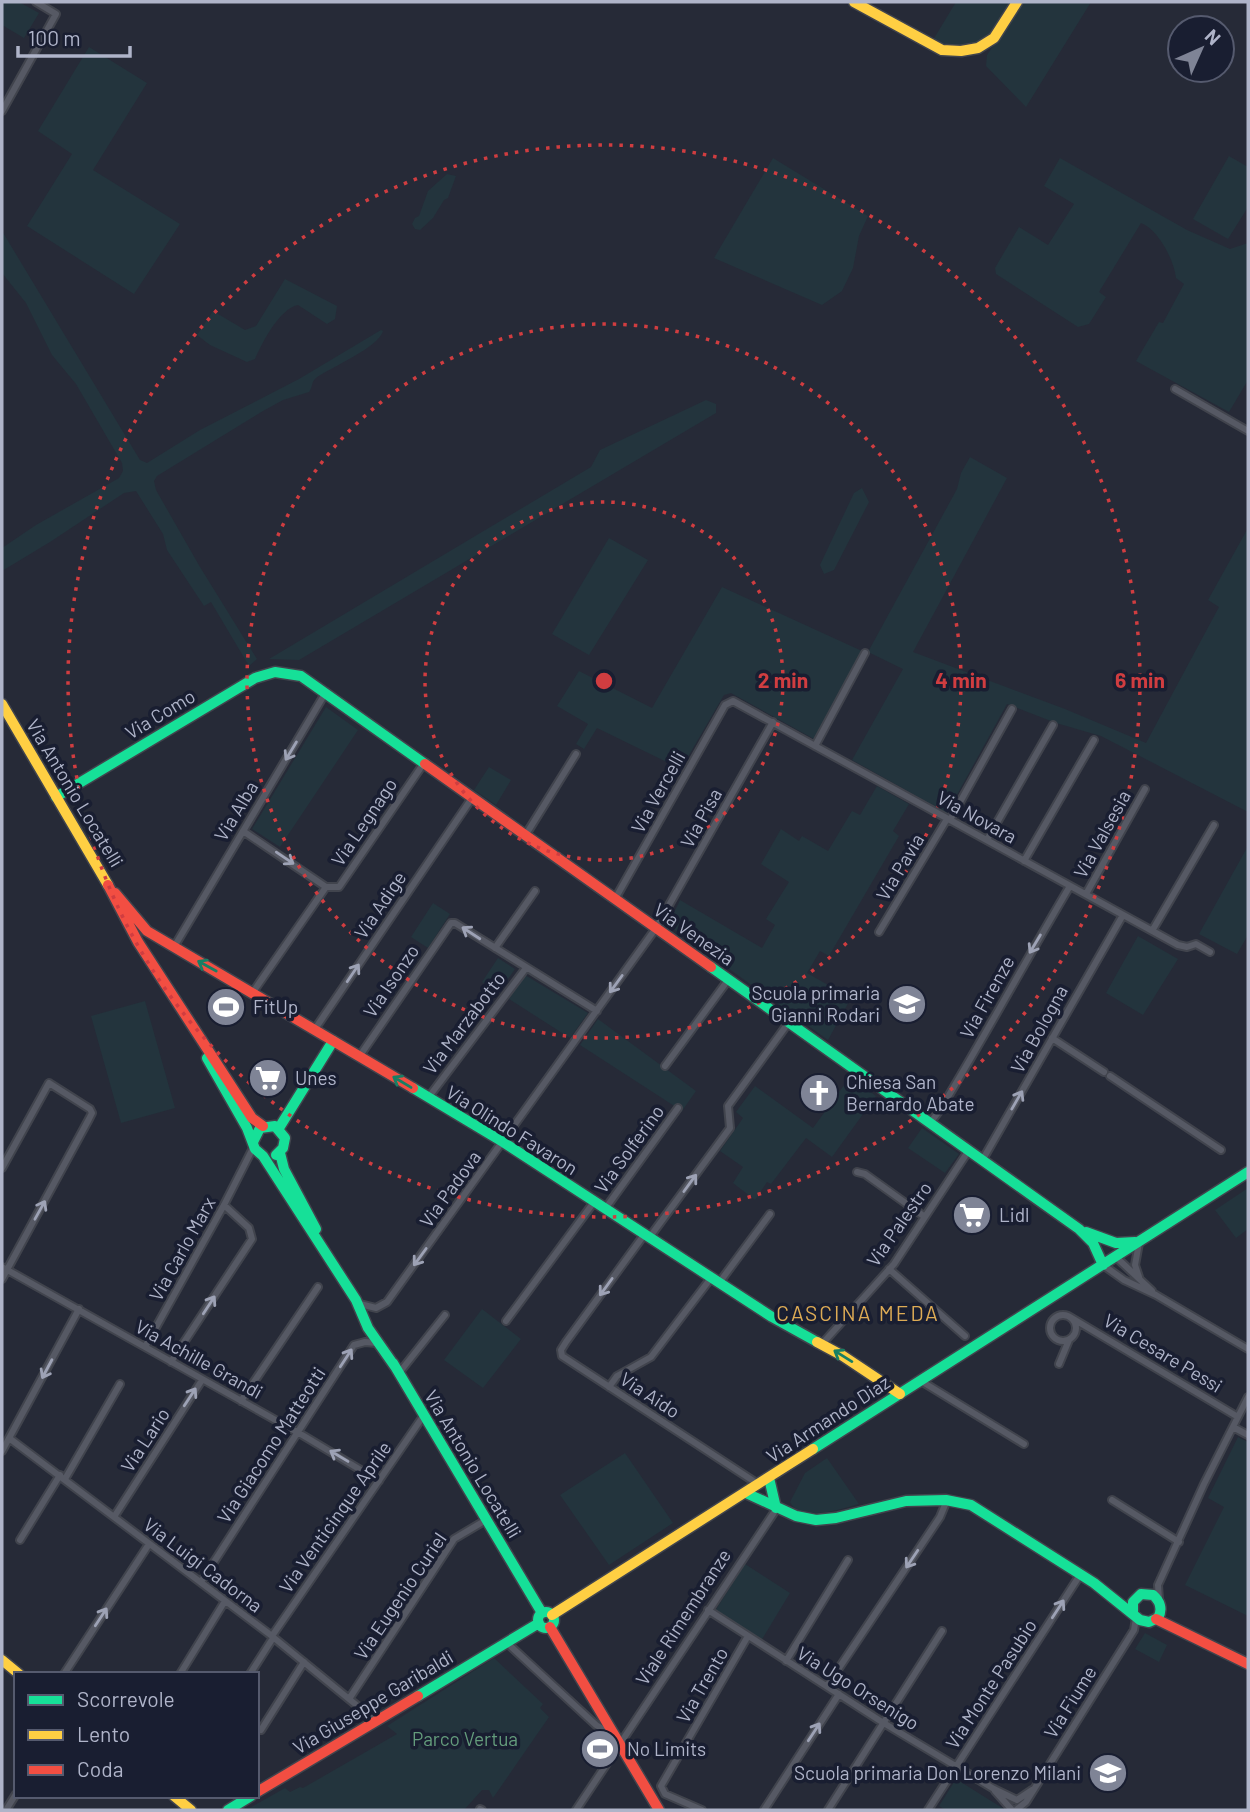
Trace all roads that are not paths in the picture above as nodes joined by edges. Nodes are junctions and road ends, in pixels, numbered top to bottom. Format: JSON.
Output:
{"nodes":[{"id":1,"x":36,"y":2,"type":"edge"},
{"id":2,"x":854,"y":2,"type":"edge"},
{"id":3,"x":1017,"y":2,"type":"edge"},
{"id":4,"x":2,"y":111,"type":"edge"},
{"id":5,"x":1175,"y":389,"type":"dead end"},
{"id":6,"x":1248,"y":431,"type":"edge"},
{"id":7,"x":865,"y":653,"type":"dead end"},
{"id":8,"x":286,"y":672,"type":"joint"},
{"id":9,"x":326,"y":692,"type":"junction"},
{"id":10,"x":730,"y":701,"type":"joint"},
{"id":11,"x":2,"y":704,"type":"edge"},
{"id":12,"x":1012,"y":709,"type":"dead end"},
{"id":13,"x":773,"y":722,"type":"junction"},
{"id":14,"x":1054,"y":725,"type":"dead end"},
{"id":15,"x":1094,"y":740,"type":"dead end"},
{"id":16,"x":815,"y":746,"type":"junction"},
{"id":17,"x":576,"y":754,"type":"dead end"},
{"id":18,"x":424,"y":763,"type":"junction"},
{"id":19,"x":1145,"y":789,"type":"dead end"},
{"id":20,"x":56,"y":797,"type":"junction"},
{"id":21,"x":472,"y":798,"type":"junction"},
{"id":22,"x":949,"y":819,"type":"junction"},
{"id":23,"x":1214,"y":825,"type":"dead end"},
{"id":24,"x":243,"y":831,"type":"junction"},
{"id":25,"x":525,"y":836,"type":"junction"},
{"id":26,"x":987,"y":840,"type":"junction"},
{"id":27,"x":1024,"y":861,"type":"junction"},
{"id":28,"x":1070,"y":886,"type":"junction"},
{"id":29,"x":326,"y":887,"type":"junction"},
{"id":30,"x":535,"y":891,"type":"dead end"},
{"id":31,"x":1086,"y":894,"type":"junction"},
{"id":32,"x":115,"y":895,"type":"junction"},
{"id":33,"x":615,"y":899,"type":"junction"},
{"id":34,"x":1123,"y":915,"type":"junction"},
{"id":35,"x":656,"y":928,"type":"junction"},
{"id":36,"x":1152,"y":931,"type":"junction"},
{"id":37,"x":879,"y":932,"type":"dead end"},
{"id":38,"x":174,"y":947,"type":"junction"},
{"id":39,"x":495,"y":948,"type":"junction"},
{"id":40,"x":1210,"y":952,"type":"dead end"},
{"id":41,"x":526,"y":968,"type":"junction"},
{"id":42,"x":728,"y":980,"type":"junction"},
{"id":43,"x":253,"y":992,"type":"junction"},
{"id":44,"x":597,"y":1011,"type":"junction"},
{"id":45,"x":789,"y":1022,"type":"junction"},
{"id":46,"x":192,"y":1026,"type":"junction"},
{"id":47,"x":315,"y":1029,"type":"junction"},
{"id":48,"x":1052,"y":1038,"type":"junction"},
{"id":49,"x":333,"y":1041,"type":"junction"},
{"id":50,"x":359,"y":1057,"type":"junction"},
{"id":51,"x":665,"y":1066,"type":"dead end"},
{"id":52,"x":428,"y":1098,"type":"junction"},
{"id":53,"x":678,"y":1108,"type":"dead end"},
{"id":54,"x":930,"y":1122,"type":"junction"},
{"id":55,"x":263,"y":1126,"type":"junction"},
{"id":56,"x":279,"y":1128,"type":"junction"},
{"id":57,"x":503,"y":1142,"type":"junction"},
{"id":58,"x":258,"y":1149,"type":"junction"},
{"id":59,"x":969,"y":1150,"type":"junction"},
{"id":60,"x":1221,"y":1150,"type":"dead end"},
{"id":61,"x":280,"y":1153,"type":"junction"},
{"id":62,"x":983,"y":1159,"type":"junction"},
{"id":63,"x":246,"y":1166,"type":"junction"},
{"id":64,"x":2,"y":1168,"type":"edge"},
{"id":65,"x":857,"y":1172,"type":"dead end"},
{"id":66,"x":1248,"y":1172,"type":"edge"},
{"id":67,"x":594,"y":1202,"type":"junction"},
{"id":68,"x":224,"y":1205,"type":"junction"},
{"id":69,"x":605,"y":1209,"type":"junction"},
{"id":70,"x":770,"y":1214,"type":"dead end"},
{"id":71,"x":925,"y":1217,"type":"junction"},
{"id":72,"x":1079,"y":1228,"type":"junction"},
{"id":73,"x":647,"y":1236,"type":"junction"},
{"id":74,"x":1098,"y":1238,"type":"junction"},
{"id":75,"x":1139,"y":1242,"type":"junction"},
{"id":76,"x":1116,"y":1257,"type":"junction"},
{"id":77,"x":331,"y":1260,"type":"junction"},
{"id":78,"x":1102,"y":1265,"type":"junction"},
{"id":79,"x":4,"y":1268,"type":"edge"},
{"id":80,"x":889,"y":1269,"type":"junction"},
{"id":81,"x":1139,"y":1278,"type":"junction"},
{"id":82,"x":2,"y":1279,"type":"edge"},
{"id":83,"x":715,"y":1280,"type":"junction"},
{"id":84,"x":318,"y":1287,"type":"dead end"},
{"id":85,"x":1156,"y":1295,"type":"junction"},
{"id":86,"x":356,"y":1301,"type":"junction"},
{"id":87,"x":79,"y":1309,"type":"junction"},
{"id":88,"x":445,"y":1315,"type":"dead end"},
{"id":89,"x":1070,"y":1317,"type":"junction"},
{"id":90,"x":506,"y":1321,"type":"dead end"},
{"id":91,"x":965,"y":1336,"type":"dead end"},
{"id":92,"x":1069,"y":1340,"type":"junction"},
{"id":93,"x":378,"y":1344,"type":"junction"},
{"id":94,"x":822,"y":1344,"type":"junction"},
{"id":95,"x":145,"y":1347,"type":"junction"},
{"id":96,"x":1248,"y":1349,"type":"edge"},
{"id":97,"x":171,"y":1362,"type":"junction"},
{"id":98,"x":1059,"y":1364,"type":"dead end"},
{"id":99,"x":397,"y":1370,"type":"junction"},
{"id":100,"x":202,"y":1380,"type":"junction"},
{"id":101,"x":920,"y":1381,"type":"junction"},
{"id":102,"x":120,"y":1384,"type":"dead end"},
{"id":103,"x":609,"y":1387,"type":"junction"},
{"id":104,"x":900,"y":1394,"type":"junction"},
{"id":105,"x":1248,"y":1397,"type":"edge"},
{"id":106,"x":241,"y":1401,"type":"junction"},
{"id":107,"x":424,"y":1415,"type":"junction"},
{"id":108,"x":1238,"y":1417,"type":"junction"},
{"id":109,"x":1233,"y":1427,"type":"junction"},
{"id":110,"x":298,"y":1432,"type":"junction"},
{"id":111,"x":1248,"y":1435,"type":"edge"},
{"id":112,"x":9,"y":1437,"type":"junction"},
{"id":113,"x":1024,"y":1444,"type":"dead end"},
{"id":114,"x":2,"y":1451,"type":"edge"},
{"id":115,"x":737,"y":1471,"type":"junction"},
{"id":116,"x":62,"y":1477,"type":"junction"},
{"id":117,"x":769,"y":1478,"type":"junction"},
{"id":118,"x":379,"y":1481,"type":"junction"},
{"id":119,"x":758,"y":1485,"type":"junction"},
{"id":120,"x":746,"y":1493,"type":"junction"},
{"id":121,"x":947,"y":1500,"type":"junction"},
{"id":122,"x":1112,"y":1500,"type":"dead end"},
{"id":123,"x":777,"y":1508,"type":"junction"},
{"id":124,"x":114,"y":1517,"type":"junction"},
{"id":125,"x":486,"y":1520,"type":"junction"},
{"id":126,"x":20,"y":1540,"type":"dead end"},
{"id":127,"x":1179,"y":1542,"type":"junction"},
{"id":128,"x":149,"y":1544,"type":"junction"},
{"id":129,"x":848,"y":1560,"type":"dead end"},
{"id":130,"x":1080,"y":1574,"type":"junction"},
{"id":131,"x":201,"y":1582,"type":"junction"},
{"id":132,"x":1158,"y":1585,"type":"junction"},
{"id":133,"x":1112,"y":1595,"type":"junction"},
{"id":134,"x":1139,"y":1596,"type":"junction"},
{"id":135,"x":225,"y":1601,"type":"junction"},
{"id":136,"x":1160,"y":1601,"type":"junction"},
{"id":137,"x":708,"y":1610,"type":"junction"},
{"id":138,"x":1138,"y":1618,"type":"junction"},
{"id":139,"x":546,"y":1619,"type":"junction"},
{"id":140,"x":1156,"y":1619,"type":"junction"},
{"id":141,"x":942,"y":1631,"type":"dead end"},
{"id":142,"x":748,"y":1636,"type":"junction"},
{"id":143,"x":272,"y":1637,"type":"junction"},
{"id":144,"x":507,"y":1643,"type":"junction"},
{"id":145,"x":2,"y":1660,"type":"edge"},
{"id":146,"x":786,"y":1661,"type":"junction"},
{"id":147,"x":304,"y":1662,"type":"junction"},
{"id":148,"x":1248,"y":1664,"type":"edge"},
{"id":149,"x":17,"y":1672,"type":"edge"},
{"id":150,"x":65,"y":1672,"type":"edge"},
{"id":151,"x":181,"y":1672,"type":"edge"},
{"id":152,"x":251,"y":1672,"type":"edge"},
{"id":153,"x":827,"y":1686,"type":"junction"},
{"id":154,"x":839,"y":1694,"type":"junction"},
{"id":155,"x":349,"y":1699,"type":"junction"},
{"id":156,"x":376,"y":1721,"type":"junction"},
{"id":157,"x":882,"y":1722,"type":"junction"},
{"id":158,"x":261,"y":1730,"type":"dead end"},
{"id":159,"x":617,"y":1740,"type":"junction"},
{"id":160,"x":956,"y":1767,"type":"junction"},
{"id":161,"x":259,"y":1791,"type":"edge"},
{"id":162,"x":176,"y":1798,"type":"edge"},
{"id":163,"x":248,"y":1798,"type":"edge"},
{"id":164,"x":1014,"y":1807,"type":"edge"},
{"id":165,"x":191,"y":1810,"type":"edge"},
{"id":166,"x":228,"y":1810,"type":"edge"},
{"id":167,"x":576,"y":1810,"type":"edge"},
{"id":168,"x":659,"y":1810,"type":"edge"},
{"id":169,"x":702,"y":1810,"type":"edge"},
{"id":170,"x":764,"y":1810,"type":"edge"},
{"id":171,"x":828,"y":1810,"type":"edge"},
{"id":172,"x":928,"y":1810,"type":"edge"}],
"edges":[{"from":1,"to":4,"type":"street"},
{"from":2,"to":3,"type":"street"},
{"from":5,"to":6,"type":"street"},
{"from":7,"to":16,"type":"street"},
{"from":8,"to":9,"type":"street","name":"Via Venezia"},
{"from":8,"to":20,"type":"street","name":"Via Como"},
{"from":9,"to":18,"type":"street","name":"Via Venezia"},
{"from":9,"to":24,"type":"street","name":"Via Alba","one_way":true},
{"from":10,"to":13,"type":"street","name":"Via Novara"},
{"from":10,"to":33,"type":"street","name":"Via Vercelli"},
{"from":11,"to":20,"type":"street","name":"Via Antonio Locatelli"},
{"from":12,"to":22,"type":"street","name":"Via Pavia"},
{"from":13,"to":16,"type":"street","name":"Via Novara"},
{"from":13,"to":35,"type":"street","name":"Via Pisa"},
{"from":14,"to":26,"type":"street"},
{"from":15,"to":27,"type":"street"},
{"from":16,"to":22,"type":"street","name":"Via Novara"},
{"from":17,"to":25,"type":"street"},
{"from":18,"to":21,"type":"street","name":"Via Venezia"},
{"from":18,"to":29,"type":"street","name":"Via Legnago"},
{"from":19,"to":31,"type":"street","name":"Via Valsesia"},
{"from":20,"to":32,"type":"street","name":"Via Antonio Locatelli"},
{"from":21,"to":25,"type":"street","name":"Via Venezia"},
{"from":47,"to":21,"type":"street","name":"Via Adige","one_way":true},
{"from":22,"to":26,"type":"street","name":"Via Novara"},
{"from":22,"to":37,"type":"street","name":"Via Pavia"},
{"from":23,"to":36,"type":"street"},
{"from":24,"to":29,"type":"street","one_way":true},
{"from":24,"to":38,"type":"street","name":"Via Alba"},
{"from":25,"to":33,"type":"street","name":"Via Venezia"},
{"from":26,"to":27,"type":"street","name":"Via Novara"},
{"from":27,"to":28,"type":"street","name":"Via Novara"},
{"from":28,"to":31,"type":"street","name":"Via Novara"},
{"from":28,"to":54,"type":"street","name":"Via Firenze","one_way":true},
{"from":29,"to":43,"type":"street","name":"Via Legnago"},
{"from":30,"to":39,"type":"street"},
{"from":31,"to":34,"type":"street","name":"Via Novara"},
{"from":32,"to":38,"type":"street","name":"Via Olindo Favaron"},
{"from":32,"to":46,"type":"street","name":"Via Antonio Locatelli"},
{"from":33,"to":35,"type":"street","name":"Via Venezia"},
{"from":34,"to":36,"type":"street","name":"Via Novara"},
{"from":34,"to":48,"type":"street","name":"Via Bologna"},
{"from":35,"to":42,"type":"street","name":"Via Venezia"},
{"from":35,"to":44,"type":"street","name":"Via Padova","one_way":true},
{"from":36,"to":40,"type":"street","name":"Via Novara"},
{"from":43,"to":38,"type":"street","name":"Via Olindo Favaron","one_way":true},
{"from":39,"to":41,"type":"street"},
{"from":39,"to":50,"type":"street","name":"Via Isonzo","one_way":true},
{"from":41,"to":44,"type":"street"},
{"from":41,"to":52,"type":"street","name":"Via Marzabotto"},
{"from":42,"to":45,"type":"street","name":"Via Venezia"},
{"from":42,"to":51,"type":"street"},
{"from":43,"to":47,"type":"street","name":"Via Olindo Favaron"},
{"from":44,"to":57,"type":"street","name":"Via Padova"},
{"from":45,"to":54,"type":"street","name":"Via Venezia"},
{"from":73,"to":45,"type":"street","one_way":true},
{"from":46,"to":55,"type":"street","name":"Via Antonio Locatelli"},
{"from":46,"to":58,"type":"street","name":"Via Antonio Locatelli"},
{"from":47,"to":49,"type":"street","name":"Via Olindo Favaron"},
{"from":48,"to":60,"type":"street"},
{"from":62,"to":48,"type":"street","name":"Via Bologna","one_way":true},
{"from":49,"to":50,"type":"street","name":"Via Olindo Favaron"},
{"from":49,"to":56,"type":"street"},
{"from":52,"to":50,"type":"street","name":"Via Olindo Favaron","one_way":true},
{"from":52,"to":57,"type":"street","name":"Via Olindo Favaron"},
{"from":53,"to":69,"type":"street","name":"Via Solferino"},
{"from":54,"to":59,"type":"street","name":"Via Venezia"},
{"from":55,"to":56,"type":"street"},
{"from":55,"to":58,"type":"street"},
{"from":56,"to":61,"type":"street"},
{"from":57,"to":67,"type":"street","name":"Via Olindo Favaron"},
{"from":57,"to":86,"type":"street","name":"Via Padova","one_way":true},
{"from":58,"to":61,"type":"street"},
{"from":58,"to":63,"type":"street","name":"Via Carlo Marx"},
{"from":58,"to":63,"type":"street","name":"Via Carlo Marx"},
{"from":58,"to":77,"type":"street","name":"Via Antonio Locatelli"},
{"from":59,"to":62,"type":"street","name":"Via Venezia"},
{"from":59,"to":71,"type":"street","name":"Via Palestro"},
{"from":61,"to":77,"type":"street","name":"Via Antonio Locatelli"},
{"from":62,"to":72,"type":"street","name":"Via Venezia"},
{"from":63,"to":68,"type":"street","name":"Via Carlo Marx"},
{"from":79,"to":64,"type":"street","one_way":true},
{"from":65,"to":71,"type":"street"},
{"from":66,"to":75,"type":"street","name":"Via Armando Diaz"},
{"from":67,"to":69,"type":"street","name":"Via Olindo Favaron"},
{"from":67,"to":90,"type":"street"},
{"from":68,"to":95,"type":"street","name":"Via Carlo Marx"},
{"from":97,"to":68,"type":"street","one_way":true},
{"from":69,"to":73,"type":"street","name":"Via Olindo Favaron"},
{"from":70,"to":83,"type":"street"},
{"from":71,"to":80,"type":"street","name":"Via Palestro"},
{"from":72,"to":74,"type":"street","name":"Via Venezia"},
{"from":72,"to":78,"type":"street","name":"Via Venezia"},
{"from":73,"to":83,"type":"street","name":"Via Olindo Favaron"},
{"from":73,"to":103,"type":"street","name":"Via Aido","one_way":true},
{"from":74,"to":75,"type":"street","name":"Via Venezia"},
{"from":74,"to":76,"type":"street","name":"Via Venezia"},
{"from":75,"to":76,"type":"street","name":"Via Armando Diaz"},
{"from":75,"to":81,"type":"street"},
{"from":76,"to":78,"type":"street","name":"Via Armando Diaz"},
{"from":76,"to":81,"type":"street"},
{"from":77,"to":86,"type":"street","name":"Via Antonio Locatelli"},
{"from":78,"to":85,"type":"street"},
{"from":78,"to":101,"type":"street","name":"Via Armando Diaz"},
{"from":79,"to":82,"type":"street"},
{"from":79,"to":87,"type":"street","name":"Via Achille Grandi"},
{"from":80,"to":91,"type":"street"},
{"from":80,"to":94,"type":"street","name":"Via Palestro"},
{"from":81,"to":85,"type":"street"},
{"from":83,"to":94,"type":"street","name":"Via Olindo Favaron"},
{"from":83,"to":103,"type":"street"},
{"from":84,"to":106,"type":"street"},
{"from":85,"to":96,"type":"street"},
{"from":86,"to":93,"type":"street","name":"Via Antonio Locatelli"},
{"from":86,"to":99,"type":"street","name":"Via Antonio Locatelli"},
{"from":87,"to":95,"type":"street","name":"Via Achille Grandi"},
{"from":87,"to":112,"type":"street","one_way":true},
{"from":88,"to":99,"type":"street"},
{"from":89,"to":92,"type":"street"},
{"from":89,"to":92,"type":"street"},
{"from":89,"to":108,"type":"street","name":"Via Cesare Pessi"},
{"from":92,"to":98,"type":"street"},
{"from":93,"to":99,"type":"street","name":"Via Antonio Locatelli"},
{"from":110,"to":93,"type":"street","name":"Via Giacomo Matteotti","one_way":true},
{"from":104,"to":94,"type":"street","name":"Via Olindo Favaron","one_way":true},
{"from":95,"to":97,"type":"street","name":"Via Achille Grandi"},
{"from":97,"to":100,"type":"street","name":"Via Achille Grandi"},
{"from":99,"to":107,"type":"street","name":"Via Antonio Locatelli"},
{"from":100,"to":106,"type":"street","name":"Via Achille Grandi"},
{"from":124,"to":100,"type":"street","name":"Via Lario","one_way":true},
{"from":101,"to":104,"type":"street","name":"Via Armando Diaz"},
{"from":101,"to":113,"type":"street"},
{"from":102,"to":116,"type":"street"},
{"from":103,"to":115,"type":"street","name":"Via Aido"},
{"from":104,"to":117,"type":"street","name":"Via Armando Diaz"},
{"from":105,"to":108,"type":"street"},
{"from":106,"to":110,"type":"street","name":"Via Achille Grandi"},
{"from":107,"to":118,"type":"street","name":"Via Venticinque Aprile"},
{"from":107,"to":125,"type":"street","name":"Via Antonio Locatelli"},
{"from":108,"to":109,"type":"street"},
{"from":109,"to":111,"type":"street"},
{"from":109,"to":127,"type":"street"},
{"from":118,"to":110,"type":"street","name":"Via Achille Grandi","one_way":true},
{"from":110,"to":131,"type":"street","name":"Via Giacomo Matteotti"},
{"from":112,"to":114,"type":"street"},
{"from":112,"to":116,"type":"street","name":"Via Luigi Cadorna"},
{"from":115,"to":119,"type":"street","name":"Via Aido"},
{"from":115,"to":120,"type":"street"},
{"from":116,"to":124,"type":"street","name":"Via Luigi Cadorna"},
{"from":116,"to":126,"type":"street"},
{"from":117,"to":119,"type":"street","name":"Via Armando Diaz"},
{"from":117,"to":123,"type":"street"},
{"from":118,"to":143,"type":"street","name":"Via Venticinque Aprile"},
{"from":119,"to":120,"type":"street","name":"Via Armando Diaz"},
{"from":120,"to":123,"type":"street"},
{"from":120,"to":139,"type":"street","name":"Via Armando Diaz"},
{"from":121,"to":123,"type":"street"},
{"from":121,"to":130,"type":"street"},
{"from":121,"to":153,"type":"street","one_way":true},
{"from":122,"to":127,"type":"street"},
{"from":123,"to":137,"type":"street","name":"Viale Rimembranze"},
{"from":124,"to":128,"type":"street","name":"Via Luigi Cadorna"},
{"from":125,"to":139,"type":"street","name":"Via Antonio Locatelli"},
{"from":125,"to":155,"type":"street","name":"Via Eugenio Curiel"},
{"from":127,"to":132,"type":"street"},
{"from":128,"to":131,"type":"street","name":"Via Luigi Cadorna"},
{"from":150,"to":128,"type":"street","one_way":true},
{"from":129,"to":146,"type":"street"},
{"from":130,"to":133,"type":"street"},
{"from":160,"to":130,"type":"street","name":"Via Monte Pasubio","one_way":true},
{"from":131,"to":135,"type":"street","name":"Via Luigi Cadorna"},
{"from":132,"to":134,"type":"street"},
{"from":132,"to":136,"type":"street"},
{"from":133,"to":134,"type":"street"},
{"from":133,"to":138,"type":"street"},
{"from":134,"to":136,"type":"street"},
{"from":134,"to":138,"type":"street"},
{"from":135,"to":143,"type":"street","name":"Via Luigi Cadorna"},
{"from":135,"to":151,"type":"street"},
{"from":136,"to":140,"type":"street"},
{"from":137,"to":142,"type":"street","name":"Via Ugo Orsenigo"},
{"from":137,"to":159,"type":"street","name":"Viale Rimembranze"},
{"from":138,"to":140,"type":"street"},
{"from":138,"to":164,"type":"street","name":"Via Fiume"},
{"from":139,"to":144,"type":"street","name":"Via Giuseppe Garibaldi"},
{"from":139,"to":159,"type":"street","name":"Via Antonio Locatelli"},
{"from":140,"to":148,"type":"street"},
{"from":141,"to":157,"type":"street"},
{"from":142,"to":146,"type":"street","name":"Via Ugo Orsenigo"},
{"from":142,"to":169,"type":"street","name":"Via Trento"},
{"from":143,"to":147,"type":"street","name":"Via Luigi Cadorna"},
{"from":143,"to":152,"type":"street","name":"Via Venticinque Aprile"},
{"from":144,"to":156,"type":"street","name":"Via Giuseppe Garibaldi"},
{"from":144,"to":159,"type":"street"},
{"from":145,"to":149,"type":"street"},
{"from":146,"to":153,"type":"street","name":"Via Ugo Orsenigo"},
{"from":147,"to":155,"type":"street","name":"Via Luigi Cadorna"},
{"from":147,"to":158,"type":"street"},
{"from":153,"to":154,"type":"street","name":"Via Ugo Orsenigo"},
{"from":154,"to":157,"type":"street","name":"Via Ugo Orsenigo"},
{"from":170,"to":154,"type":"street","one_way":true},
{"from":155,"to":156,"type":"street","name":"Via Luigi Cadorna"},
{"from":156,"to":161,"type":"street","name":"Via Giuseppe Garibaldi"},
{"from":157,"to":160,"type":"street","name":"Via Ugo Orsenigo"},
{"from":157,"to":171,"type":"street"},
{"from":159,"to":167,"type":"street","name":"Viale Rimembranze"},
{"from":159,"to":168,"type":"street","name":"Via Antonio Locatelli"},
{"from":160,"to":164,"type":"street","name":"Via Ugo Orsenigo"},
{"from":160,"to":172,"type":"street","name":"Via Monte Pasubio"},
{"from":162,"to":165,"type":"street"},
{"from":163,"to":166,"type":"street"}]}
